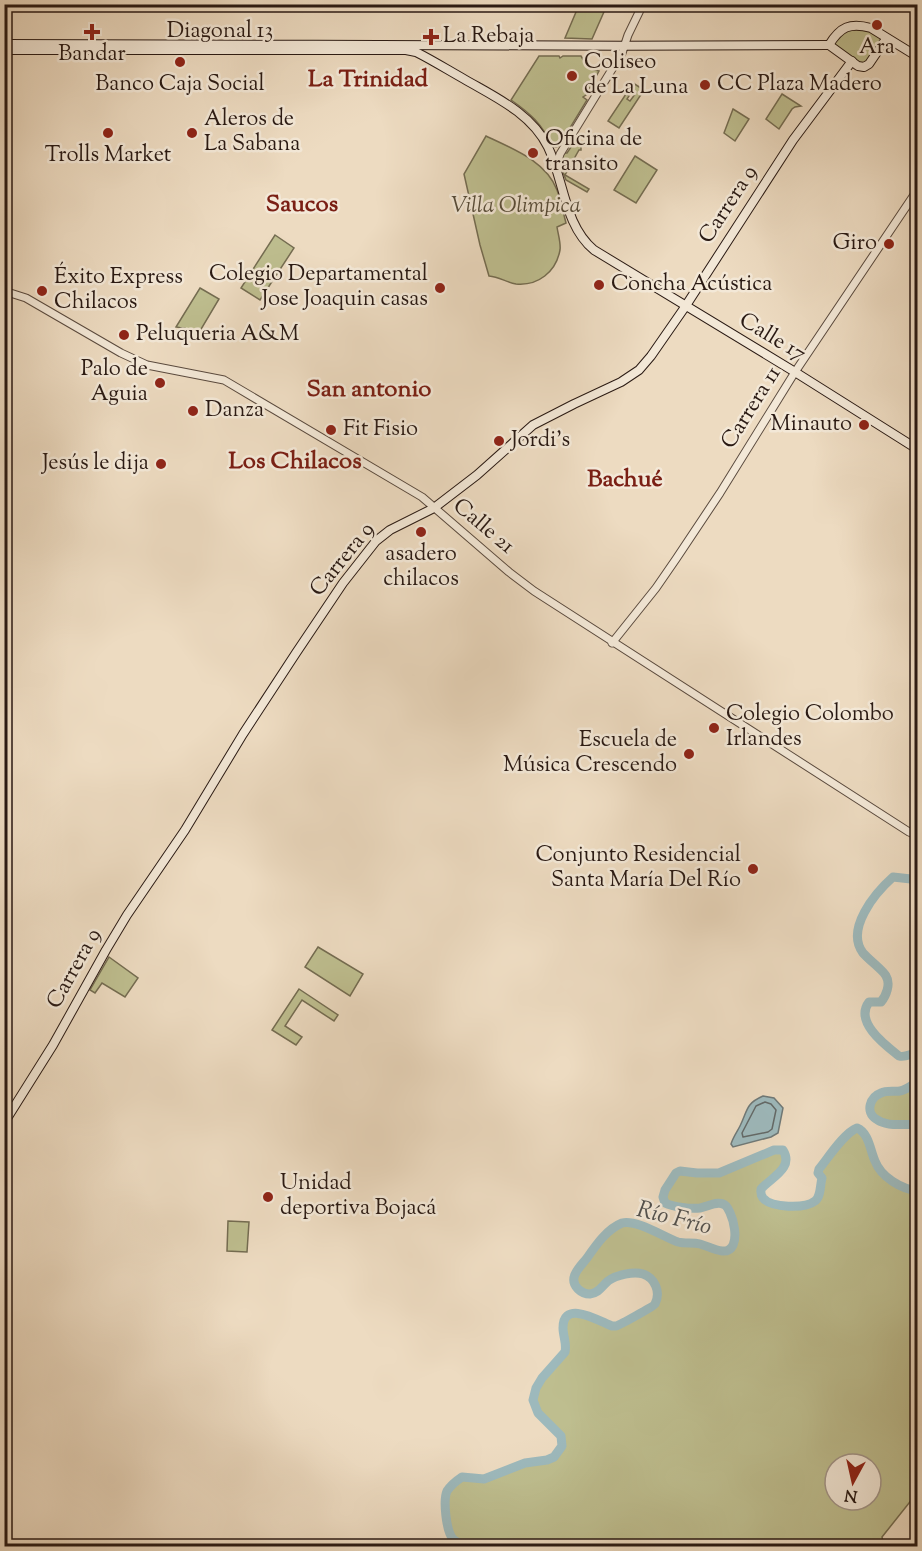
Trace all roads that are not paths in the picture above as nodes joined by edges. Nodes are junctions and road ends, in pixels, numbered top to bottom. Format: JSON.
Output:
{"nodes":[{"id":1,"x":643,"y":4,"type":"edge"},
{"id":2,"x":886,"y":39,"type":"junction"},
{"id":3,"x":4,"y":44,"type":"edge"},
{"id":4,"x":459,"y":45,"type":"junction"},
{"id":5,"x":829,"y":45,"type":"junction"},
{"id":6,"x":614,"y":46,"type":"junction"},
{"id":7,"x":624,"y":46,"type":"junction"},
{"id":8,"x":4,"y":50,"type":"edge"},
{"id":9,"x":918,"y":57,"type":"edge"},
{"id":10,"x":432,"y":61,"type":"junction"},
{"id":11,"x":852,"y":61,"type":"junction"},
{"id":12,"x":549,"y":149,"type":"junction"},
{"id":13,"x":556,"y":168,"type":"junction"},
{"id":14,"x":918,"y":189,"type":"edge"},
{"id":15,"x":583,"y":240,"type":"joint"},
{"id":16,"x":4,"y":291,"type":"edge"},
{"id":17,"x":685,"y":306,"type":"junction"},
{"id":18,"x":795,"y":372,"type":"junction"},
{"id":19,"x":916,"y":444,"type":"edge"},
{"id":20,"x":434,"y":508,"type":"junction"},
{"id":21,"x":612,"y":643,"type":"junction"},
{"id":22,"x":918,"y":836,"type":"edge"},
{"id":23,"x":4,"y":1123,"type":"edge"}],
"edges":[{"from":1,"to":7,"type":"street"},
{"from":2,"to":5,"type":"main road"},
{"from":2,"to":9,"type":"main road"},
{"from":2,"to":11,"type":"main road"},
{"from":3,"to":4,"type":"main road","name":"Diagonal 13"},
{"from":4,"to":6,"type":"main road","name":"Diagonal 13"},
{"from":4,"to":10,"type":"main road"},
{"from":5,"to":7,"type":"main road","name":"Diagonal 13"},
{"from":5,"to":11,"type":"main road"},
{"from":6,"to":7,"type":"main road","name":"Diagonal 13"},
{"from":6,"to":12,"type":"street"},
{"from":7,"to":13,"type":"street"},
{"from":8,"to":10,"type":"main road","name":"Diagonal 13"},
{"from":10,"to":12,"type":"main road","name":"Diagonal 13"},
{"from":11,"to":17,"type":"main road","name":"Carrera 9"},
{"from":12,"to":13,"type":"main road","name":"Diagonal 13"},
{"from":13,"to":15,"type":"main road","name":"Diagonal 13"},
{"from":14,"to":18,"type":"street","name":"Carrera 11"},
{"from":15,"to":17,"type":"main road","name":"Calle 17"},
{"from":16,"to":20,"type":"street","name":"Calle 21"},
{"from":17,"to":18,"type":"main road","name":"Calle 17"},
{"from":17,"to":20,"type":"main road","name":"Carrera 9"},
{"from":18,"to":19,"type":"main road","name":"Calle 17"},
{"from":18,"to":21,"type":"street","name":"Carrera 11"},
{"from":20,"to":21,"type":"street","name":"Calle 21"},
{"from":20,"to":23,"type":"main road","name":"Carrera 9"},
{"from":21,"to":22,"type":"street","name":"Calle 21"}]}
